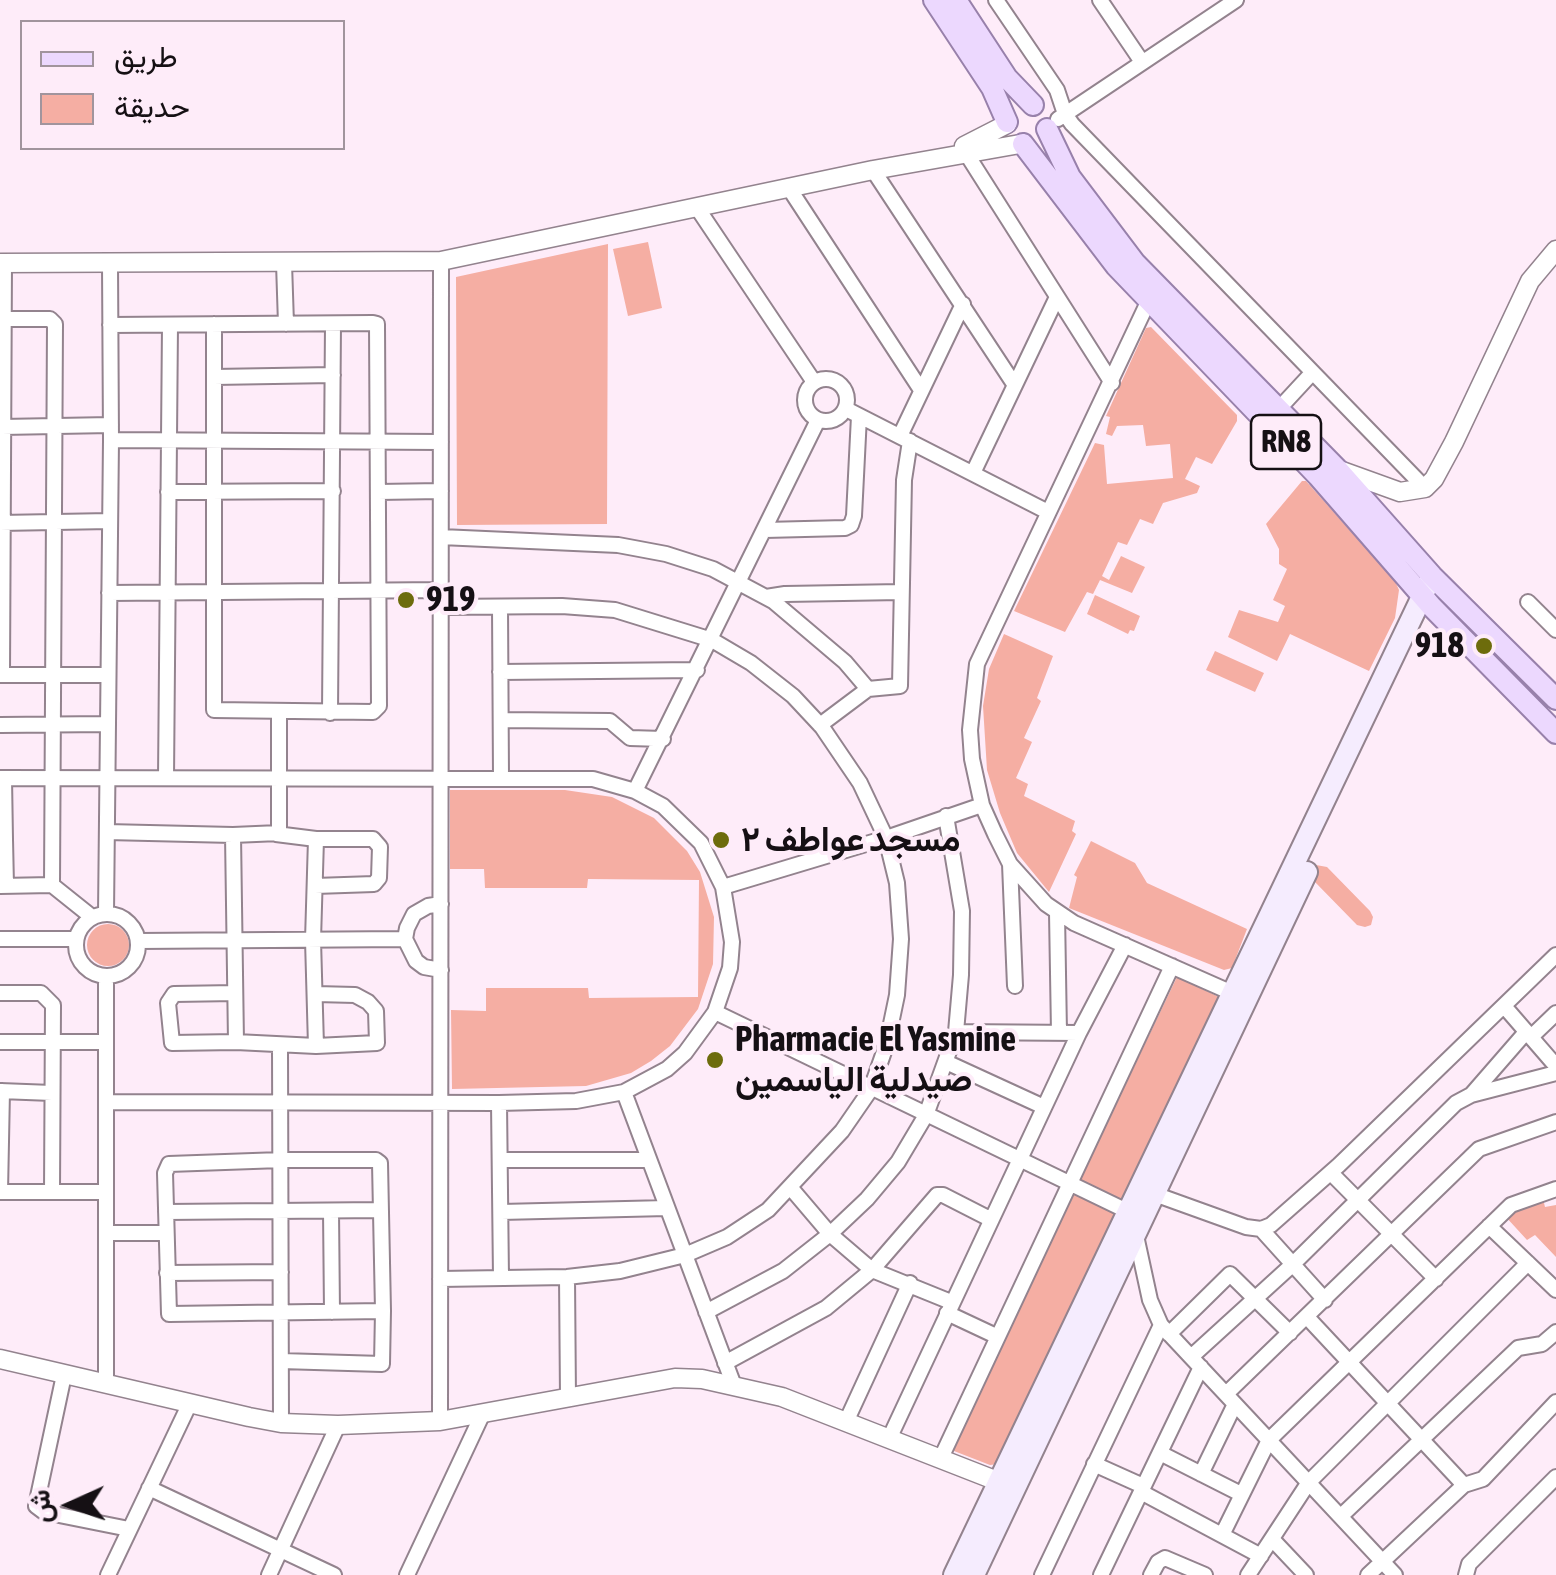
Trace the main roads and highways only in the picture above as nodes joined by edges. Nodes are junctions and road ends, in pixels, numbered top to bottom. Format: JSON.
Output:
{"nodes":[{"id":1,"x":934,"y":0,"type":"edge"},
{"id":2,"x":956,"y":0,"type":"edge"},
{"id":3,"x":999,"y":83,"type":"junction"},
{"id":4,"x":1042,"y":118,"type":"junction"},
{"id":5,"x":1007,"y":123,"type":"junction"},
{"id":6,"x":1021,"y":144,"type":"junction"},
{"id":7,"x":1053,"y":165,"type":"junction"},
{"id":8,"x":1272,"y":416,"type":"junction"},
{"id":9,"x":1327,"y":472,"type":"junction"},
{"id":10,"x":1438,"y":582,"type":"junction"},
{"id":11,"x":1427,"y":601,"type":"junction"},
{"id":12,"x":1556,"y":699,"type":"edge"},
{"id":13,"x":1556,"y":734,"type":"edge"},
{"id":14,"x":1006,"y":1484,"type":"junction"},
{"id":15,"x":954,"y":1575,"type":"edge"},
{"id":16,"x":974,"y":1575,"type":"edge"}],
"edges":[{"from":1,"to":3,"type":"main road","number":"RN8"},
{"from":2,"to":3,"type":"main road","number":"RN8"},
{"from":3,"to":4,"type":"main road","number":"RN8"},
{"from":3,"to":5,"type":"main road","number":"RN8"},
{"from":4,"to":5,"type":"main road"},
{"from":4,"to":6,"type":"main road"},
{"from":4,"to":7,"type":"main road","number":"RN8"},
{"from":5,"to":6,"type":"main road","number":"RN8"},
{"from":6,"to":7,"type":"main road","number":"RN8"},
{"from":7,"to":8,"type":"main road","number":"RN8"},
{"from":7,"to":8,"type":"main road","number":"RN8"},
{"from":8,"to":9,"type":"main road","number":"RN8"},
{"from":9,"to":10,"type":"main road","number":"RN8"},
{"from":9,"to":11,"type":"main road","number":"RN8"},
{"from":10,"to":11,"type":"main road"},
{"from":10,"to":12,"type":"main road","number":"RN8"},
{"from":11,"to":13,"type":"main road","number":"RN8"},
{"from":11,"to":14,"type":"main road"},
{"from":14,"to":15,"type":"main road"},
{"from":14,"to":16,"type":"main road"}]}
